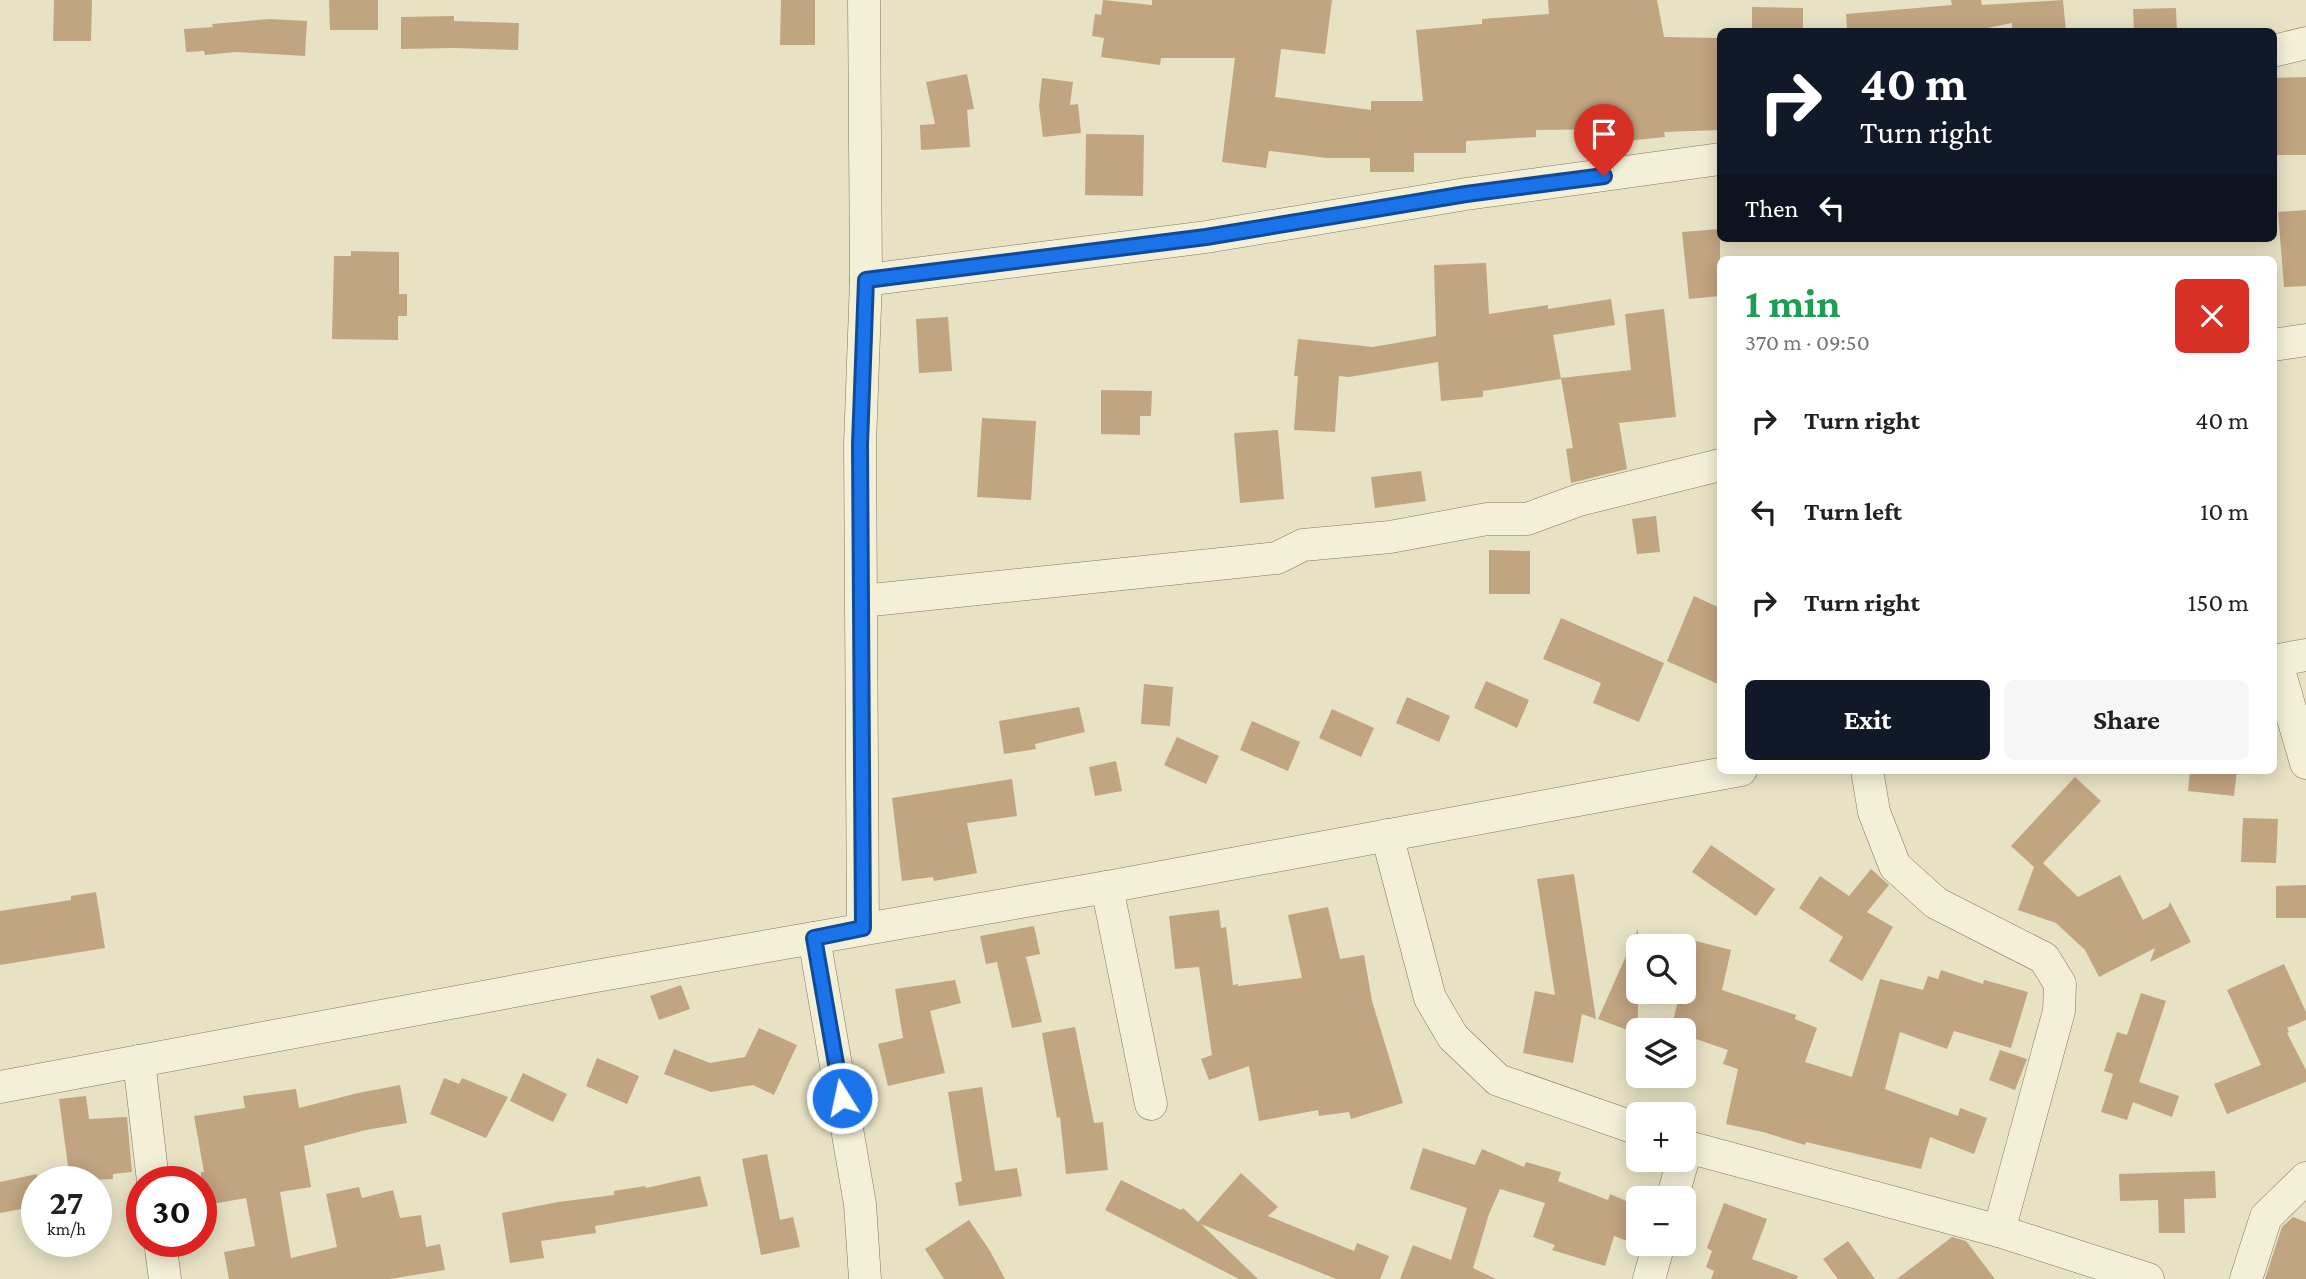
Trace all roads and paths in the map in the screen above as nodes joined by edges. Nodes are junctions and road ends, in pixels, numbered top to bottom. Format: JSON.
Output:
{"nodes":[{"id":1,"x":864,"y":0,"type":"edge"},
{"id":2,"x":2306,"y":43,"type":"edge"},
{"id":3,"x":2277,"y":50,"type":"edge"},
{"id":4,"x":1717,"y":159,"type":"edge"},
{"id":5,"x":866,"y":280,"type":"junction"},
{"id":6,"x":2306,"y":340,"type":"edge"},
{"id":7,"x":2277,"y":344,"type":"edge"},
{"id":8,"x":1717,"y":466,"type":"edge"},
{"id":9,"x":862,"y":601,"type":"junction"},
{"id":10,"x":2285,"y":659,"type":"edge"},
{"id":11,"x":2306,"y":762,"type":"edge"},
{"id":12,"x":1719,"y":774,"type":"edge"},
{"id":13,"x":1868,"y":774,"type":"edge"},
{"id":14,"x":1387,"y":835,"type":"junction"},
{"id":15,"x":1107,"y":887,"type":"junction"},
{"id":16,"x":863,"y":928,"type":"junction"},
{"id":17,"x":814,"y":938,"type":"junction"},
{"id":18,"x":139,"y":1061,"type":"junction"},
{"id":19,"x":0,"y":1087,"type":"edge"},
{"id":20,"x":1151,"y":1104,"type":"dead end"},
{"id":21,"x":1626,"y":1125,"type":"edge"},
{"id":22,"x":1696,"y":1155,"type":"edge"},
{"id":23,"x":151,"y":1166,"type":"edge"},
{"id":24,"x":2306,"y":1178,"type":"edge"},
{"id":25,"x":1999,"y":1231,"type":"junction"},
{"id":26,"x":1656,"y":1256,"type":"edge"},
{"id":27,"x":162,"y":1257,"type":"edge"},
{"id":28,"x":165,"y":1279,"type":"edge"},
{"id":29,"x":865,"y":1279,"type":"edge"},
{"id":30,"x":1649,"y":1279,"type":"edge"},
{"id":31,"x":2148,"y":1279,"type":"edge"},
{"id":32,"x":2246,"y":1279,"type":"edge"}],
"edges":[{"from":1,"to":5,"type":"street"},
{"from":2,"to":3,"type":"street"},
{"from":4,"to":5,"type":"street"},
{"from":5,"to":9,"type":"street"},
{"from":6,"to":7,"type":"street"},
{"from":8,"to":9,"type":"street"},
{"from":9,"to":16,"type":"street"},
{"from":10,"to":11,"type":"street"},
{"from":12,"to":14,"type":"street"},
{"from":13,"to":25,"type":"street"},
{"from":14,"to":15,"type":"street"},
{"from":14,"to":21,"type":"street"},
{"from":15,"to":16,"type":"street"},
{"from":15,"to":20,"type":"street"},
{"from":16,"to":17,"type":"street"},
{"from":17,"to":18,"type":"street"},
{"from":17,"to":29,"type":"street"},
{"from":18,"to":19,"type":"street"},
{"from":18,"to":23,"type":"street"},
{"from":22,"to":25,"type":"street"},
{"from":24,"to":32,"type":"street"},
{"from":25,"to":31,"type":"street"},
{"from":26,"to":30,"type":"street"},
{"from":27,"to":28,"type":"street"}]}
